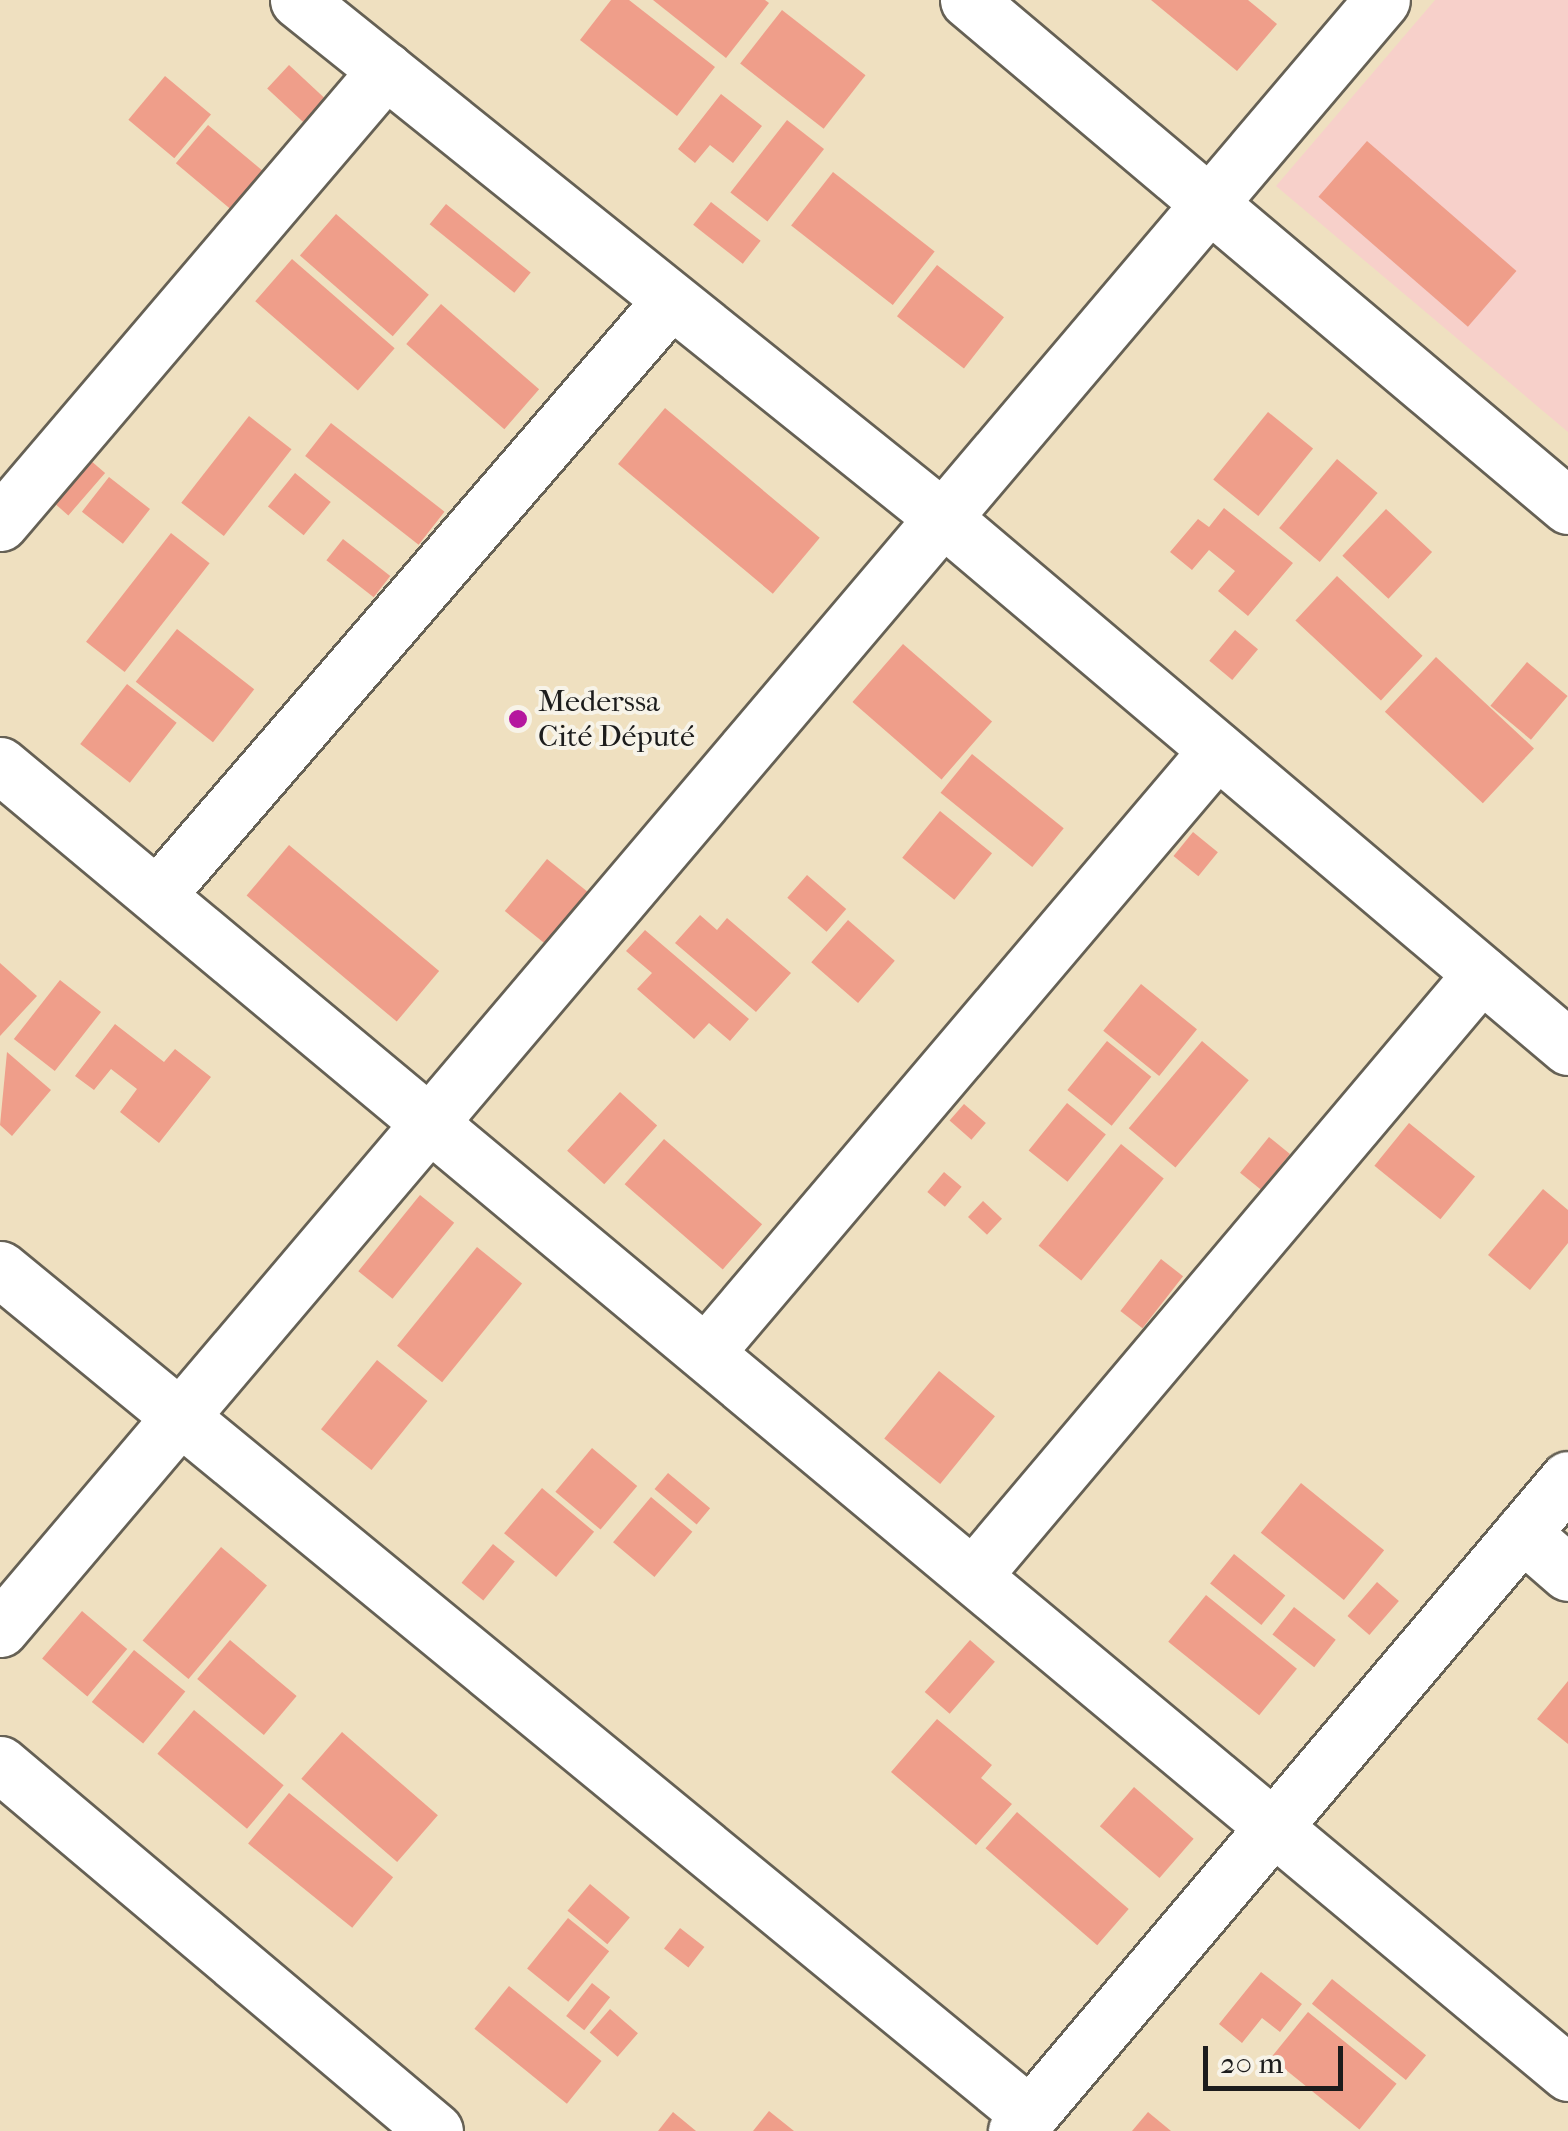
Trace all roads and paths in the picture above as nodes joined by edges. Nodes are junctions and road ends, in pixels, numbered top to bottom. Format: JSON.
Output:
{"nodes":[{"id":1,"x":298,"y":0,"type":"edge"},
{"id":2,"x":968,"y":0,"type":"edge"},
{"id":3,"x":1382,"y":0,"type":"edge"},
{"id":4,"x":386,"y":70,"type":"junction"},
{"id":5,"x":1210,"y":202,"type":"junction"},
{"id":6,"x":672,"y":300,"type":"junction"},
{"id":7,"x":1568,"y":506,"type":"edge"},
{"id":8,"x":943,"y":518,"type":"junction"},
{"id":9,"x":0,"y":524,"type":"edge"},
{"id":10,"x":1217,"y":750,"type":"junction"},
{"id":11,"x":0,"y":766,"type":"edge"},
{"id":12,"x":157,"y":895,"type":"junction"},
{"id":13,"x":1481,"y":974,"type":"junction"},
{"id":14,"x":1568,"y":1047,"type":"edge"},
{"id":15,"x":431,"y":1122,"type":"junction"},
{"id":16,"x":0,"y":1269,"type":"edge"},
{"id":17,"x":708,"y":1350,"type":"junction"},
{"id":18,"x":179,"y":1418,"type":"junction"},
{"id":19,"x":1568,"y":1479,"type":"edge"},
{"id":20,"x":1522,"y":1534,"type":"junction"},
{"id":21,"x":976,"y":1572,"type":"junction"},
{"id":22,"x":1568,"y":1572,"type":"edge"},
{"id":23,"x":0,"y":1629,"type":"edge"},
{"id":24,"x":0,"y":1764,"type":"edge"},
{"id":25,"x":1276,"y":1824,"type":"junction"},
{"id":26,"x":1568,"y":2073,"type":"edge"},
{"id":27,"x":1023,"y":2123,"type":"edge"},
{"id":28,"x":435,"y":2131,"type":"edge"}],
"edges":[{"from":1,"to":4,"type":"street"},
{"from":2,"to":5,"type":"street"},
{"from":3,"to":5,"type":"street"},
{"from":4,"to":6,"type":"street"},
{"from":4,"to":9,"type":"street"},
{"from":5,"to":7,"type":"street"},
{"from":5,"to":8,"type":"street"},
{"from":6,"to":8,"type":"street"},
{"from":6,"to":12,"type":"street"},
{"from":8,"to":10,"type":"street"},
{"from":8,"to":15,"type":"street"},
{"from":10,"to":13,"type":"street"},
{"from":10,"to":17,"type":"street"},
{"from":11,"to":12,"type":"street"},
{"from":12,"to":15,"type":"street"},
{"from":13,"to":14,"type":"street"},
{"from":13,"to":21,"type":"street"},
{"from":15,"to":17,"type":"street"},
{"from":15,"to":18,"type":"street"},
{"from":16,"to":18,"type":"street"},
{"from":17,"to":21,"type":"street"},
{"from":18,"to":23,"type":"street"},
{"from":18,"to":27,"type":"street"},
{"from":19,"to":20,"type":"street"},
{"from":20,"to":22,"type":"street"},
{"from":20,"to":25,"type":"street"},
{"from":21,"to":25,"type":"street"},
{"from":24,"to":28,"type":"street"},
{"from":25,"to":26,"type":"street"},
{"from":25,"to":27,"type":"street"}]}
